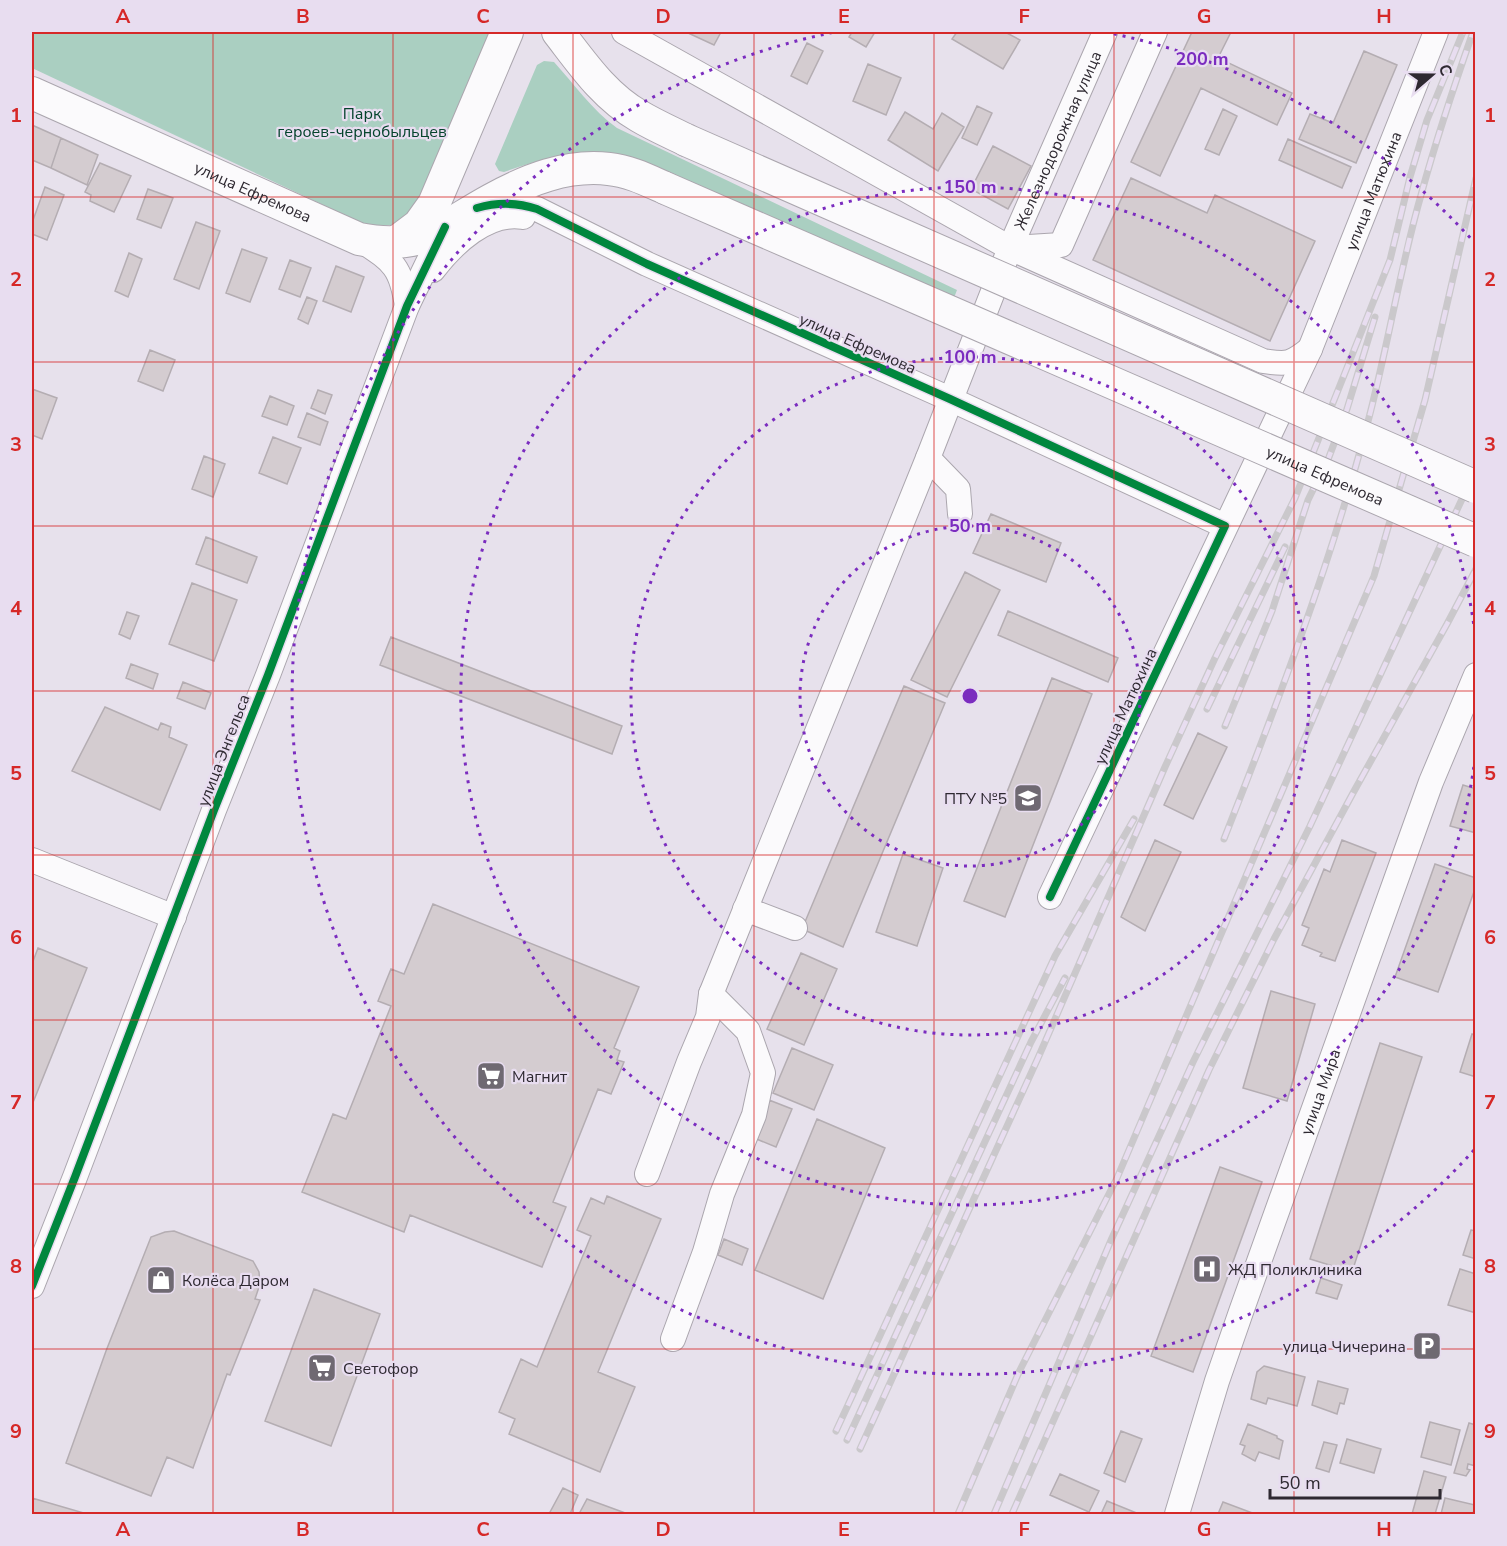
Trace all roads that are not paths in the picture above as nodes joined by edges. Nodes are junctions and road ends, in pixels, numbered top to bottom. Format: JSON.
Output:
{"nodes":[{"id":1,"x":507,"y":32,"type":"edge"},
{"id":2,"x":624,"y":32,"type":"edge"},
{"id":3,"x":1105,"y":32,"type":"edge"},
{"id":4,"x":1155,"y":32,"type":"edge"},
{"id":5,"x":1436,"y":32,"type":"edge"},
{"id":6,"x":566,"y":39,"type":"edge"},
{"id":7,"x":32,"y":93,"type":"edge"},
{"id":8,"x":477,"y":208,"type":"junction"},
{"id":9,"x":445,"y":227,"type":"junction"},
{"id":10,"x":374,"y":241,"type":"junction"},
{"id":11,"x":611,"y":247,"type":"junction"},
{"id":12,"x":1010,"y":248,"type":"junction"},
{"id":13,"x":406,"y":306,"type":"junction"},
{"id":14,"x":1310,"y":349,"type":"junction"},
{"id":15,"x":950,"y":399,"type":"junction"},
{"id":16,"x":928,"y":458,"type":"junction"},
{"id":17,"x":1476,"y":487,"type":"edge"},
{"id":18,"x":960,"y":514,"type":"dead end"},
{"id":19,"x":1225,"y":526,"type":"junction"},
{"id":20,"x":1476,"y":541,"type":"edge"},
{"id":21,"x":1476,"y":675,"type":"edge"},
{"id":22,"x":32,"y":860,"type":"edge"},
{"id":23,"x":1050,"y":897,"type":"dead end"},
{"id":24,"x":745,"y":909,"type":"junction"},
{"id":25,"x":174,"y":917,"type":"junction"},
{"id":26,"x":795,"y":928,"type":"dead end"},
{"id":27,"x":711,"y":994,"type":"junction"},
{"id":28,"x":647,"y":1174,"type":"dead end"},
{"id":29,"x":32,"y":1286,"type":"edge"},
{"id":30,"x":673,"y":1339,"type":"dead end"},
{"id":31,"x":1177,"y":1515,"type":"edge"}],
"edges":[{"from":1,"to":10,"type":"main road"},
{"from":2,"to":12,"type":"street"},
{"from":3,"to":12,"type":"street","name":"Железнодорожная улица"},
{"from":4,"to":12,"type":"street"},
{"from":5,"to":14,"type":"street","name":"улица Матюхина"},
{"from":6,"to":17,"type":"main road","bridge":true},
{"from":7,"to":10,"type":"main road","name":"улица Ефремова"},
{"from":8,"to":9,"type":"main road","name":"улица Ефремова"},
{"from":8,"to":11,"type":"street","name":"улица Ефремова"},
{"from":8,"to":20,"type":"main road","name":"улица Ефремова","bridge":true},
{"from":9,"to":10,"type":"main road","name":"улица Ефремова"},
{"from":9,"to":13,"type":"street","name":"улица Энгельса"},
{"from":10,"to":13,"type":"street"},
{"from":11,"to":13,"type":"street"},
{"from":11,"to":15,"type":"street","name":"улица Ефремова"},
{"from":12,"to":14,"type":"street"},
{"from":12,"to":15,"type":"street","name":"Железнодорожная улица"},
{"from":13,"to":25,"type":"street","name":"улица Энгельса"},
{"from":14,"to":19,"type":"street","name":"улица Матюхина"},
{"from":15,"to":16,"type":"street","name":"Железнодорожная улица"},
{"from":15,"to":19,"type":"street","name":"улица Ефремова"},
{"from":16,"to":18,"type":"street"},
{"from":16,"to":24,"type":"street","name":"Железнодорожная улица"},
{"from":19,"to":23,"type":"street","name":"улица Матюхина"},
{"from":21,"to":31,"type":"street","name":"улица Мира"},
{"from":22,"to":25,"type":"street"},
{"from":24,"to":26,"type":"street"},
{"from":24,"to":27,"type":"street","name":"Железнодорожная улица"},
{"from":25,"to":29,"type":"street","name":"улица Энгельса"},
{"from":27,"to":28,"type":"street","name":"Железнодорожная улица"},
{"from":27,"to":30,"type":"street"}]}
